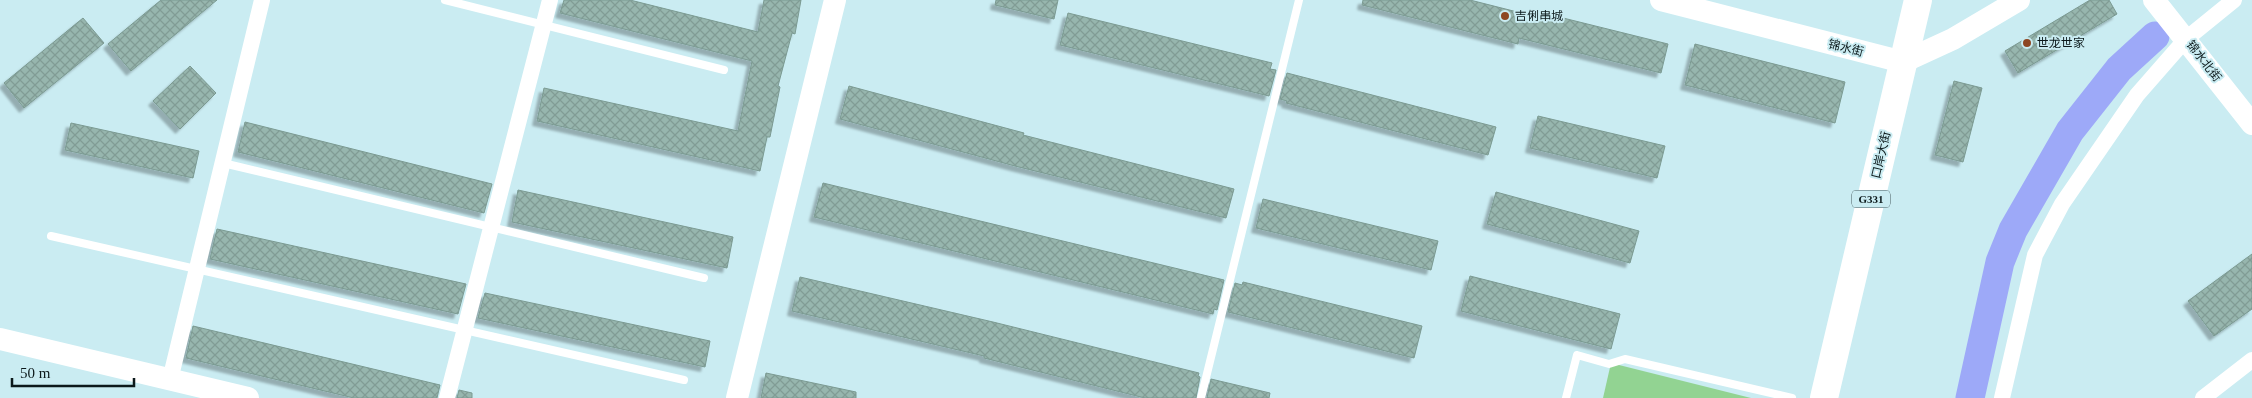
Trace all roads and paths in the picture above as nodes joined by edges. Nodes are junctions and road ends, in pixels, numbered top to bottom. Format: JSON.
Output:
{"nodes":[{"id":1,"x":262,"y":0,"type":"edge"},
{"id":2,"x":445,"y":0,"type":"edge"},
{"id":3,"x":550,"y":0,"type":"edge"},
{"id":4,"x":835,"y":0,"type":"edge"},
{"id":5,"x":1300,"y":0,"type":"edge"},
{"id":6,"x":1661,"y":0,"type":"edge"},
{"id":7,"x":1918,"y":0,"type":"edge"},
{"id":8,"x":2018,"y":0,"type":"edge"},
{"id":9,"x":2154,"y":0,"type":"edge"},
{"id":10,"x":2234,"y":0,"type":"edge"},
{"id":11,"x":543,"y":25,"type":"junction"},
{"id":12,"x":2186,"y":38,"type":"junction"},
{"id":13,"x":1903,"y":62,"type":"junction"},
{"id":14,"x":724,"y":70,"type":"dead end"},
{"id":15,"x":2252,"y":124,"type":"edge"},
{"id":16,"x":222,"y":163,"type":"junction"},
{"id":17,"x":491,"y":228,"type":"junction"},
{"id":18,"x":51,"y":236,"type":"dead end"},
{"id":19,"x":197,"y":269,"type":"junction"},
{"id":20,"x":704,"y":278,"type":"dead end"},
{"id":21,"x":465,"y":330,"type":"junction"},
{"id":22,"x":0,"y":339,"type":"edge"},
{"id":23,"x":2252,"y":360,"type":"edge"},
{"id":24,"x":170,"y":380,"type":"junction"},
{"id":25,"x":684,"y":380,"type":"dead end"},
{"id":26,"x":248,"y":398,"type":"edge"},
{"id":27,"x":447,"y":398,"type":"edge"},
{"id":28,"x":737,"y":398,"type":"edge"},
{"id":29,"x":1201,"y":398,"type":"edge"},
{"id":30,"x":1566,"y":398,"type":"edge"},
{"id":31,"x":1792,"y":398,"type":"edge"},
{"id":32,"x":1824,"y":398,"type":"edge"},
{"id":33,"x":2002,"y":398,"type":"edge"},
{"id":34,"x":2203,"y":398,"type":"edge"}],
"edges":[{"from":1,"to":16,"type":"street"},
{"from":2,"to":11,"type":"lane"},
{"from":3,"to":11,"type":"street"},
{"from":4,"to":28,"type":"street"},
{"from":5,"to":29,"type":"lane"},
{"from":6,"to":13,"type":"street","name":"锦水街"},
{"from":7,"to":13,"type":"highway","name":"口岸大街","number":"G331"},
{"from":8,"to":13,"type":"street"},
{"from":9,"to":12,"type":"street","name":"锦水北街"},
{"from":10,"to":12,"type":"street"},
{"from":11,"to":14,"type":"lane"},
{"from":11,"to":17,"type":"street"},
{"from":12,"to":15,"type":"street","name":"锦水北街"},
{"from":12,"to":33,"type":"street"},
{"from":13,"to":32,"type":"highway","name":"口岸大街","number":"G331"},
{"from":16,"to":17,"type":"lane"},
{"from":16,"to":19,"type":"street"},
{"from":17,"to":20,"type":"lane"},
{"from":17,"to":21,"type":"street"},
{"from":18,"to":19,"type":"lane"},
{"from":19,"to":21,"type":"lane"},
{"from":19,"to":24,"type":"street"},
{"from":21,"to":25,"type":"lane"},
{"from":21,"to":27,"type":"street"},
{"from":22,"to":24,"type":"street"},
{"from":23,"to":34,"type":"street"},
{"from":24,"to":26,"type":"street"},
{"from":30,"to":31,"type":"lane"}]}
